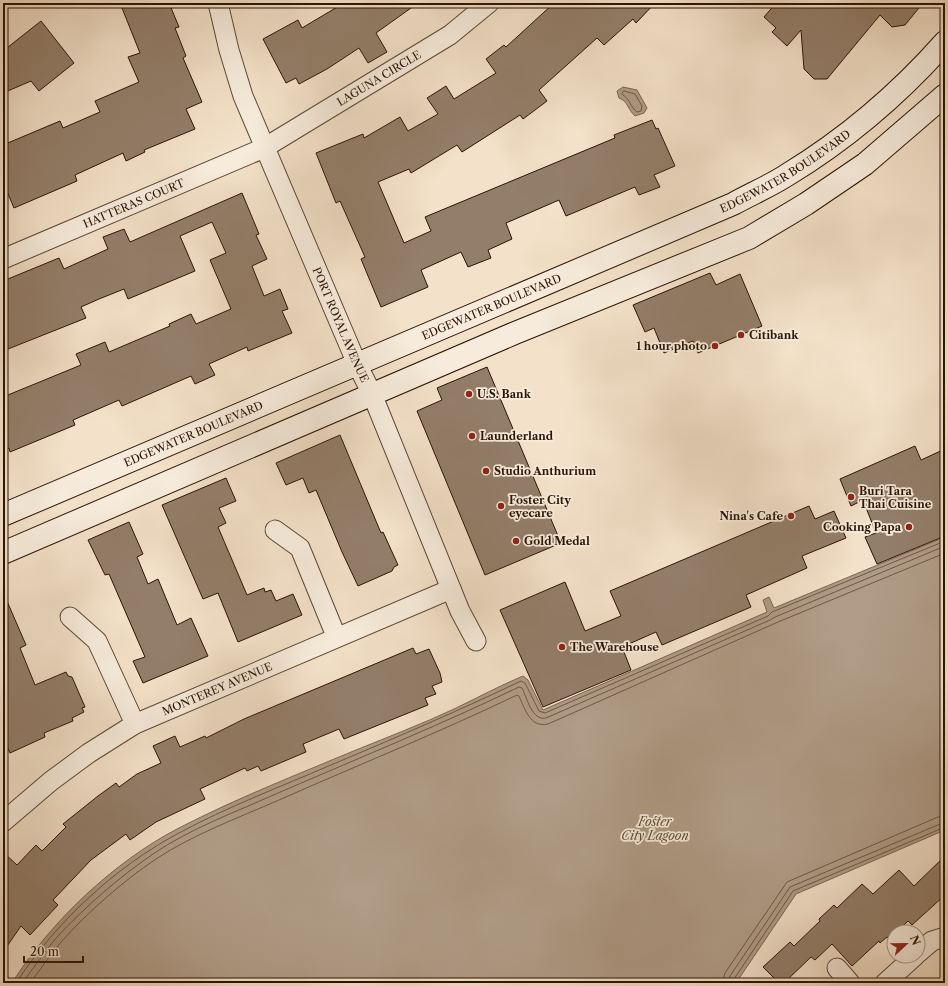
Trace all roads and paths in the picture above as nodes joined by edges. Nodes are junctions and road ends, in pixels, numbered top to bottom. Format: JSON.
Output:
{"nodes":[{"id":1,"x":218,"y":3,"type":"edge"},
{"id":2,"x":489,"y":3,"type":"edge"},
{"id":3,"x":945,"y":42,"type":"edge"},
{"id":4,"x":945,"y":95,"type":"edge"},
{"id":5,"x":264,"y":148,"type":"junction"},
{"id":6,"x":3,"y":259,"type":"edge"},
{"id":7,"x":357,"y":364,"type":"junction"},
{"id":8,"x":372,"y":394,"type":"junction"},
{"id":9,"x":3,"y":515,"type":"edge"},
{"id":10,"x":275,"y":530,"type":"dead end"},
{"id":11,"x":3,"y":553,"type":"edge"},
{"id":12,"x":451,"y":589,"type":"junction"},
{"id":13,"x":70,"y":617,"type":"dead end"},
{"id":14,"x":336,"y":636,"type":"junction"},
{"id":15,"x":476,"y":641,"type":"dead end"},
{"id":16,"x":135,"y":724,"type":"junction"},
{"id":17,"x":3,"y":822,"type":"edge"},
{"id":18,"x":945,"y":937,"type":"edge"},
{"id":19,"x":926,"y":946,"type":"edge"},
{"id":20,"x":906,"y":964,"type":"edge"},
{"id":21,"x":837,"y":968,"type":"dead end"},
{"id":22,"x":850,"y":983,"type":"edge"},
{"id":23,"x":885,"y":983,"type":"edge"}],
"edges":[{"from":1,"to":5,"type":"street","name":"PORT ROYAL AVENUE"},
{"from":2,"to":5,"type":"street","name":"LAGUNA CIRCLE"},
{"from":3,"to":7,"type":"street","name":"EDGEWATER BOULEVARD"},
{"from":4,"to":8,"type":"street"},
{"from":5,"to":6,"type":"street","name":"HATTERAS COURT"},
{"from":5,"to":7,"type":"street","name":"PORT ROYAL AVENUE"},
{"from":7,"to":8,"type":"street","name":"PORT ROYAL AVENUE"},
{"from":7,"to":9,"type":"street","name":"EDGEWATER BOULEVARD"},
{"from":8,"to":11,"type":"street"},
{"from":8,"to":12,"type":"street","name":"PORT ROYAL AVENUE"},
{"from":10,"to":14,"type":"street"},
{"from":12,"to":14,"type":"street","name":"MONTEREY AVENUE"},
{"from":12,"to":15,"type":"street","name":"PORT ROYAL AVENUE"},
{"from":13,"to":16,"type":"street"},
{"from":14,"to":16,"type":"street","name":"MONTEREY AVENUE"},
{"from":16,"to":17,"type":"street","name":"MONTEREY AVENUE"},
{"from":18,"to":19,"type":"street"},
{"from":20,"to":23,"type":"street"},
{"from":21,"to":22,"type":"street"}]}
